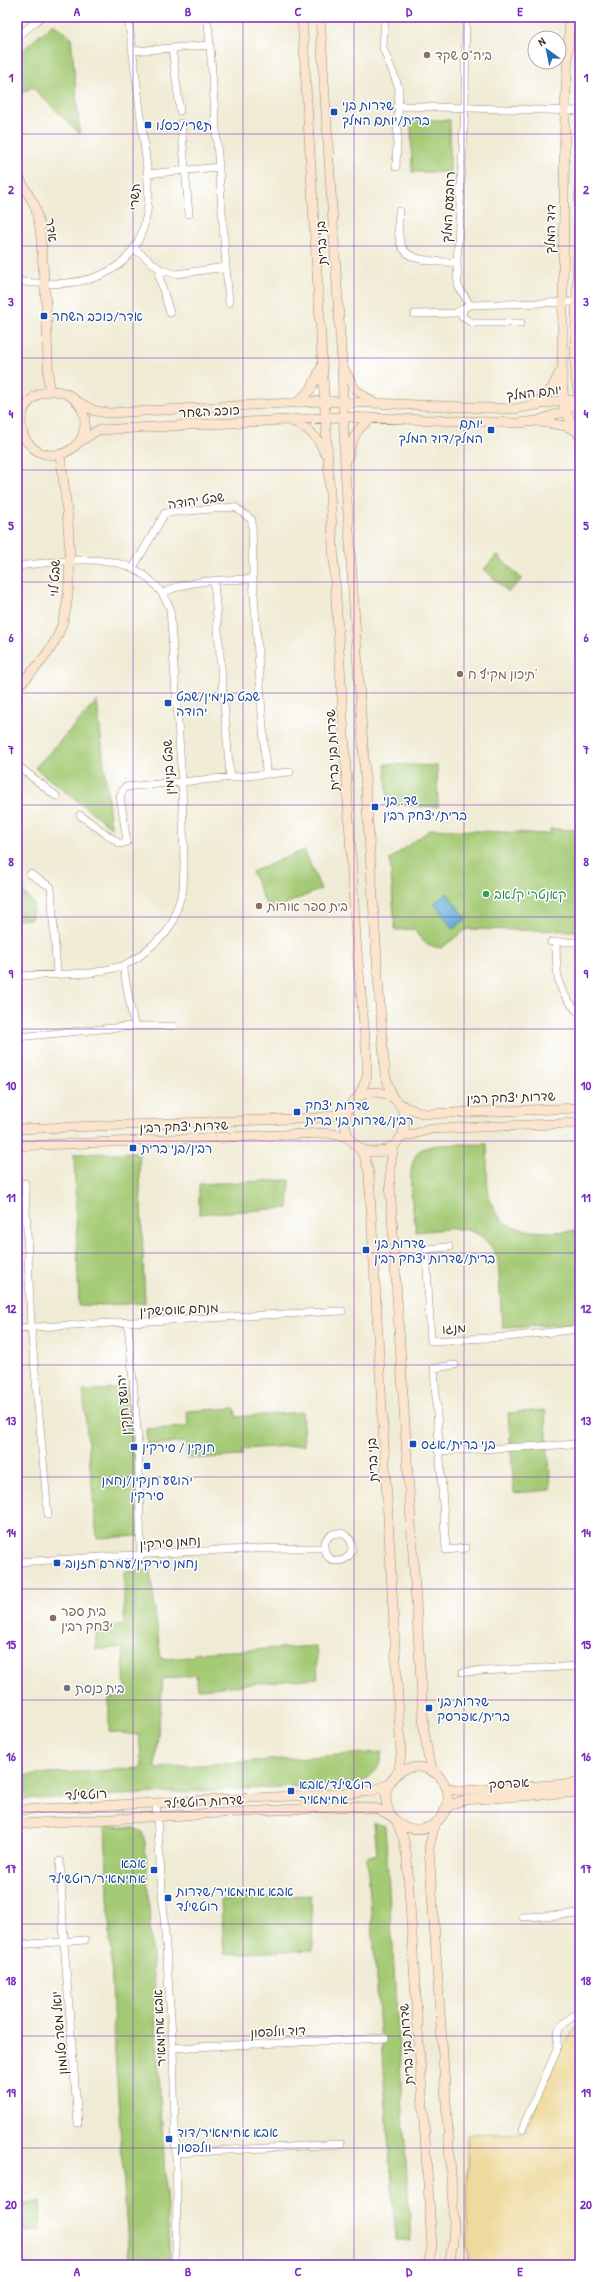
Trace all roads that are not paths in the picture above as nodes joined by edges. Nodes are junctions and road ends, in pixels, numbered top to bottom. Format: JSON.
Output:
{"nodes":[{"id":1,"x":128,"y":17,"type":"edge"},
{"id":2,"x":302,"y":17,"type":"edge"},
{"id":3,"x":320,"y":17,"type":"edge"},
{"id":4,"x":385,"y":17,"type":"edge"},
{"id":5,"x":466,"y":17,"type":"edge"},
{"id":6,"x":570,"y":17,"type":"edge"},
{"id":7,"x":40,"y":18,"type":"dead end"},
{"id":8,"x":208,"y":24,"type":"dead end"},
{"id":9,"x":17,"y":37,"type":"edge"},
{"id":10,"x":210,"y":45,"type":"junction"},
{"id":11,"x":172,"y":48,"type":"junction"},
{"id":12,"x":133,"y":51,"type":"junction"},
{"id":13,"x":397,"y":106,"type":"junction"},
{"id":14,"x":465,"y":107,"type":"junction"},
{"id":15,"x":565,"y":110,"type":"junction"},
{"id":16,"x":580,"y":111,"type":"edge"},
{"id":17,"x":180,"y":112,"type":"dead end"},
{"id":18,"x":181,"y":123,"type":"dead end"},
{"id":19,"x":219,"y":167,"type":"junction"},
{"id":20,"x":396,"y":167,"type":"dead end"},
{"id":21,"x":184,"y":171,"type":"junction"},
{"id":22,"x":17,"y":174,"type":"edge"},
{"id":23,"x":147,"y":174,"type":"junction"},
{"id":24,"x":580,"y":180,"type":"edge"},
{"id":25,"x":399,"y":211,"type":"dead end"},
{"id":26,"x":189,"y":214,"type":"dead end"},
{"id":27,"x":135,"y":249,"type":"junction"},
{"id":28,"x":457,"y":263,"type":"junction"},
{"id":29,"x":226,"y":267,"type":"junction"},
{"id":30,"x":162,"y":270,"type":"junction"},
{"id":31,"x":17,"y":281,"type":"edge"},
{"id":32,"x":45,"y":285,"type":"junction"},
{"id":33,"x":578,"y":302,"type":"edge"},
{"id":34,"x":229,"y":303,"type":"dead end"},
{"id":35,"x":562,"y":303,"type":"junction"},
{"id":36,"x":470,"y":305,"type":"junction"},
{"id":37,"x":464,"y":309,"type":"junction"},
{"id":38,"x":170,"y":313,"type":"dead end"},
{"id":39,"x":415,"y":314,"type":"dead end"},
{"id":40,"x":522,"y":324,"type":"dead end"},
{"id":41,"x":322,"y":363,"type":"junction"},
{"id":42,"x":342,"y":365,"type":"junction"},
{"id":43,"x":561,"y":369,"type":"junction"},
{"id":44,"x":49,"y":391,"type":"junction"},
{"id":45,"x":563,"y":400,"type":"junction"},
{"id":46,"x":323,"y":401,"type":"junction"},
{"id":47,"x":78,"y":402,"type":"junction"},
{"id":48,"x":298,"y":402,"type":"junction"},
{"id":49,"x":343,"y":402,"type":"junction"},
{"id":50,"x":374,"y":403,"type":"junction"},
{"id":51,"x":579,"y":403,"type":"edge"},
{"id":52,"x":530,"y":407,"type":"junction"},
{"id":53,"x":566,"y":411,"type":"junction"},
{"id":54,"x":343,"y":417,"type":"junction"},
{"id":55,"x":375,"y":417,"type":"junction"},
{"id":56,"x":324,"y":418,"type":"junction"},
{"id":57,"x":287,"y":420,"type":"junction"},
{"id":58,"x":537,"y":421,"type":"junction"},
{"id":59,"x":578,"y":434,"type":"edge"},
{"id":60,"x":79,"y":442,"type":"junction"},
{"id":61,"x":60,"y":455,"type":"junction"},
{"id":62,"x":327,"y":461,"type":"junction"},
{"id":63,"x":345,"y":468,"type":"junction"},
{"id":64,"x":69,"y":561,"type":"junction"},
{"id":65,"x":17,"y":566,"type":"edge"},
{"id":66,"x":133,"y":568,"type":"junction"},
{"id":67,"x":253,"y":579,"type":"junction"},
{"id":68,"x":214,"y":581,"type":"junction"},
{"id":69,"x":163,"y":593,"type":"junction"},
{"id":70,"x":17,"y":687,"type":"edge"},
{"id":71,"x":17,"y":765,"type":"edge"},
{"id":72,"x":290,"y":772,"type":"dead end"},
{"id":73,"x":266,"y":773,"type":"junction"},
{"id":74,"x":230,"y":777,"type":"junction"},
{"id":75,"x":182,"y":781,"type":"junction"},
{"id":76,"x":56,"y":796,"type":"dead end"},
{"id":77,"x":80,"y":815,"type":"dead end"},
{"id":78,"x":30,"y":874,"type":"dead end"},
{"id":79,"x":580,"y":942,"type":"edge"},
{"id":80,"x":123,"y":966,"type":"junction"},
{"id":81,"x":57,"y":974,"type":"junction"},
{"id":82,"x":17,"y":976,"type":"edge"},
{"id":83,"x":580,"y":1014,"type":"edge"},
{"id":84,"x":134,"y":1026,"type":"junction"},
{"id":85,"x":172,"y":1026,"type":"dead end"},
{"id":86,"x":17,"y":1037,"type":"edge"},
{"id":87,"x":359,"y":1096,"type":"junction"},
{"id":88,"x":395,"y":1100,"type":"junction"},
{"id":89,"x":580,"y":1108,"type":"edge"},
{"id":90,"x":347,"y":1110,"type":"junction"},
{"id":91,"x":580,"y":1123,"type":"edge"},
{"id":92,"x":17,"y":1129,"type":"edge"},
{"id":93,"x":397,"y":1141,"type":"junction"},
{"id":94,"x":353,"y":1143,"type":"junction"},
{"id":95,"x":17,"y":1146,"type":"edge"},
{"id":96,"x":25,"y":1183,"type":"dead end"},
{"id":97,"x":449,"y":1247,"type":"dead end"},
{"id":98,"x":342,"y":1311,"type":"dead end"},
{"id":99,"x":128,"y":1323,"type":"junction"},
{"id":100,"x":31,"y":1327,"type":"junction"},
{"id":101,"x":17,"y":1328,"type":"edge"},
{"id":102,"x":580,"y":1329,"type":"edge"},
{"id":103,"x":570,"y":1331,"type":"junction"},
{"id":104,"x":580,"y":1334,"type":"edge"},
{"id":105,"x":455,"y":1366,"type":"dead end"},
{"id":106,"x":580,"y":1444,"type":"edge"},
{"id":107,"x":438,"y":1451,"type":"junction"},
{"id":108,"x":48,"y":1515,"type":"dead end"},
{"id":109,"x":324,"y":1548,"type":"junction"},
{"id":110,"x":466,"y":1548,"type":"dead end"},
{"id":111,"x":141,"y":1556,"type":"junction"},
{"id":112,"x":17,"y":1562,"type":"edge"},
{"id":113,"x":580,"y":1666,"type":"edge"},
{"id":114,"x":463,"y":1672,"type":"dead end"},
{"id":115,"x":434,"y":1772,"type":"junction"},
{"id":116,"x":395,"y":1776,"type":"junction"},
{"id":117,"x":580,"y":1783,"type":"edge"},
{"id":118,"x":389,"y":1784,"type":"junction"},
{"id":119,"x":445,"y":1786,"type":"junction"},
{"id":120,"x":580,"y":1792,"type":"edge"},
{"id":121,"x":156,"y":1804,"type":"junction"},
{"id":122,"x":17,"y":1810,"type":"edge"},
{"id":123,"x":444,"y":1811,"type":"junction"},
{"id":124,"x":156,"y":1816,"type":"junction"},
{"id":125,"x":394,"y":1819,"type":"junction"},
{"id":126,"x":435,"y":1823,"type":"junction"},
{"id":127,"x":17,"y":1824,"type":"edge"},
{"id":128,"x":60,"y":1861,"type":"dead end"},
{"id":129,"x":580,"y":1914,"type":"edge"},
{"id":130,"x":523,"y":1917,"type":"dead end"},
{"id":131,"x":85,"y":1940,"type":"dead end"},
{"id":132,"x":64,"y":1942,"type":"junction"},
{"id":133,"x":17,"y":1944,"type":"edge"},
{"id":134,"x":580,"y":2009,"type":"edge"},
{"id":135,"x":385,"y":2038,"type":"dead end"},
{"id":136,"x":173,"y":2048,"type":"junction"},
{"id":137,"x":78,"y":2123,"type":"dead end"},
{"id":138,"x":522,"y":2129,"type":"dead end"},
{"id":139,"x":341,"y":2144,"type":"dead end"},
{"id":140,"x":176,"y":2153,"type":"junction"},
{"id":141,"x":176,"y":2251,"type":"junction"},
{"id":142,"x":174,"y":2265,"type":"edge"},
{"id":143,"x":179,"y":2265,"type":"edge"},
{"id":144,"x":428,"y":2265,"type":"edge"},
{"id":145,"x":449,"y":2265,"type":"edge"}],
"edges":[{"from":1,"to":12,"type":"street","name":"תשרי"},
{"from":2,"to":41,"type":"main road","name":"בני ברית"},
{"from":3,"to":42,"type":"main road","name":"בני ברית"},
{"from":4,"to":13,"type":"street"},
{"from":5,"to":14,"type":"street","name":"רחבעם המלך"},
{"from":6,"to":15,"type":"main road","name":"דוד המלך"},
{"from":7,"to":9,"type":"street"},
{"from":8,"to":10,"type":"street"},
{"from":10,"to":11,"type":"street"},
{"from":10,"to":19,"type":"street"},
{"from":11,"to":12,"type":"street"},
{"from":11,"to":17,"type":"street"},
{"from":12,"to":23,"type":"street","name":"תשרי"},
{"from":13,"to":14,"type":"street"},
{"from":13,"to":20,"type":"street"},
{"from":14,"to":15,"type":"street"},
{"from":14,"to":28,"type":"street","name":"רחבעם המלך"},
{"from":15,"to":16,"type":"street"},
{"from":15,"to":35,"type":"main road","name":"דוד המלך"},
{"from":18,"to":21,"type":"street"},
{"from":19,"to":21,"type":"street"},
{"from":19,"to":29,"type":"street"},
{"from":21,"to":23,"type":"street"},
{"from":21,"to":26,"type":"street"},
{"from":22,"to":32,"type":"main road","name":"אדר"},
{"from":23,"to":27,"type":"street","name":"תשרי"},
{"from":24,"to":33,"type":"main road"},
{"from":25,"to":28,"type":"street"},
{"from":27,"to":30,"type":"street"},
{"from":27,"to":32,"type":"street","name":"תשרי"},
{"from":28,"to":36,"type":"street","name":"רחבעם המלך"},
{"from":29,"to":30,"type":"street"},
{"from":29,"to":34,"type":"street"},
{"from":30,"to":38,"type":"street"},
{"from":31,"to":32,"type":"street","name":"תשרי"},
{"from":32,"to":44,"type":"main road","name":"אדר"},
{"from":33,"to":35,"type":"street"},
{"from":33,"to":51,"type":"main road"},
{"from":35,"to":36,"type":"street"},
{"from":35,"to":43,"type":"main road","name":"דוד המלך"},
{"from":36,"to":37,"type":"street"},
{"from":37,"to":39,"type":"street"},
{"from":37,"to":40,"type":"street"},
{"from":41,"to":46,"type":"main road","name":"בני ברית"},
{"from":41,"to":48,"type":"main road"},
{"from":42,"to":49,"type":"main road","name":"בני ברית"},
{"from":42,"to":50,"type":"main road"},
{"from":43,"to":45,"type":"main road","name":"דוד המלך"},
{"from":43,"to":52,"type":"main road"},
{"from":44,"to":47,"type":"main road"},
{"from":44,"to":61,"type":"main road"},
{"from":45,"to":51,"type":"main road","name":"יותם המלך"},
{"from":45,"to":52,"type":"main road","name":"יותם המלך"},
{"from":45,"to":53,"type":"main road","name":"דוד המלך"},
{"from":46,"to":48,"type":"main road","name":"כוכב השחר"},
{"from":46,"to":49,"type":"main road","name":"יותם המלך"},
{"from":46,"to":56,"type":"main road","name":"שדרות בני ברית"},
{"from":47,"to":48,"type":"main road","name":"כוכב השחר"},
{"from":47,"to":60,"type":"main road"},
{"from":49,"to":50,"type":"main road","name":"יותם המלך"},
{"from":49,"to":54,"type":"main road","name":"בני ברית"},
{"from":50,"to":52,"type":"main road","name":"יותם המלך"},
{"from":51,"to":53,"type":"main road","name":"יותם המלך"},
{"from":53,"to":58,"type":"main road","name":"יותם המלך"},
{"from":53,"to":59,"type":"main road","name":"דוד המלך"},
{"from":54,"to":55,"type":"main road","name":"יותם המלך"},
{"from":54,"to":56,"type":"main road","name":"כוכב השחר"},
{"from":54,"to":63,"type":"main road","name":"בני ברית"},
{"from":55,"to":58,"type":"main road","name":"יותם המלך"},
{"from":55,"to":63,"type":"main road"},
{"from":56,"to":57,"type":"main road","name":"כוכב השחר"},
{"from":56,"to":62,"type":"main road","name":"שדרות בני ברית"},
{"from":57,"to":60,"type":"main road","name":"כוכב השחר"},
{"from":57,"to":62,"type":"main road"},
{"from":58,"to":59,"type":"main road"},
{"from":60,"to":61,"type":"main road"},
{"from":61,"to":64,"type":"main road","name":"שבט לוי"},
{"from":62,"to":87,"type":"main road","name":"שדרות בני ברית"},
{"from":63,"to":88,"type":"main road"},
{"from":64,"to":65,"type":"street","name":"שבט בנימין"},
{"from":64,"to":66,"type":"street","name":"שבט בנימין"},
{"from":64,"to":70,"type":"main road","name":"שבט לוי"},
{"from":66,"to":67,"type":"street","name":"שבט יהודה"},
{"from":66,"to":69,"type":"street","name":"שבט בנימין"},
{"from":67,"to":68,"type":"street"},
{"from":67,"to":73,"type":"street","name":"שבט יהודה"},
{"from":68,"to":69,"type":"street"},
{"from":68,"to":74,"type":"street"},
{"from":69,"to":75,"type":"street","name":"שבט בנימין"},
{"from":71,"to":76,"type":"street"},
{"from":72,"to":73,"type":"street"},
{"from":73,"to":74,"type":"street"},
{"from":74,"to":75,"type":"street"},
{"from":75,"to":77,"type":"street"},
{"from":75,"to":80,"type":"street","name":"שבט בנימין"},
{"from":78,"to":81,"type":"street"},
{"from":79,"to":83,"type":"street"},
{"from":80,"to":81,"type":"street","name":"שבט בנימין"},
{"from":80,"to":84,"type":"street"},
{"from":81,"to":82,"type":"street","name":"שבט בנימין"},
{"from":84,"to":85,"type":"street"},
{"from":84,"to":86,"type":"street"},
{"from":87,"to":88,"type":"main road"},
{"from":87,"to":90,"type":"main road"},
{"from":88,"to":89,"type":"main road","name":"שדרות יצחק רבין"},
{"from":88,"to":93,"type":"main road"},
{"from":90,"to":92,"type":"main road","name":"שדרות יצחק רבין"},
{"from":90,"to":94,"type":"main road"},
{"from":91,"to":93,"type":"main road"},
{"from":93,"to":94,"type":"main road"},
{"from":93,"to":115,"type":"main road"},
{"from":94,"to":95,"type":"main road","name":"שדרות יצחק רבין"},
{"from":94,"to":116,"type":"main road","name":"בני ברית"},
{"from":96,"to":100,"type":"street"},
{"from":97,"to":103,"type":"street","name":"מנגו"},
{"from":98,"to":99,"type":"street","name":"מנחם אוסישקין"},
{"from":99,"to":100,"type":"street","name":"מנחם אוסישקין"},
{"from":99,"to":111,"type":"street","name":"יהושע חנקין"},
{"from":100,"to":101,"type":"street","name":"מנחם אוסישקין"},
{"from":100,"to":108,"type":"street"},
{"from":102,"to":103,"type":"street","name":"מנגו"},
{"from":103,"to":104,"type":"street","name":"מנגו"},
{"from":105,"to":107,"type":"street"},
{"from":106,"to":107,"type":"street"},
{"from":107,"to":110,"type":"street"},
{"from":109,"to":109,"type":"street"},
{"from":109,"to":111,"type":"street","name":"נחמן סירקין"},
{"from":111,"to":112,"type":"street","name":"נחמן סירקין"},
{"from":113,"to":114,"type":"street"},
{"from":115,"to":116,"type":"main road"},
{"from":115,"to":119,"type":"main road"},
{"from":116,"to":118,"type":"main road"},
{"from":117,"to":119,"type":"main road","name":"אפרסק"},
{"from":118,"to":121,"type":"main road","name":"שדרות רוטשילד"},
{"from":118,"to":125,"type":"main road"},
{"from":119,"to":123,"type":"main road"},
{"from":120,"to":123,"type":"main road","name":"אפרסק"},
{"from":121,"to":122,"type":"main road","name":"רוטשילד"},
{"from":121,"to":124,"type":"street","name":"אבא אחימאיר"},
{"from":123,"to":126,"type":"main road"},
{"from":124,"to":125,"type":"main road","name":"שדרות רוטשילד"},
{"from":124,"to":127,"type":"main road","name":"שדרות רוטשילד"},
{"from":124,"to":136,"type":"street","name":"אבא אחימאיר"},
{"from":125,"to":126,"type":"main road"},
{"from":125,"to":144,"type":"main road","name":"שדרות בני ברית"},
{"from":126,"to":145,"type":"main road"},
{"from":128,"to":132,"type":"street","name":"יואל משה סלומון"},
{"from":129,"to":130,"type":"street"},
{"from":131,"to":132,"type":"street"},
{"from":132,"to":133,"type":"street"},
{"from":132,"to":137,"type":"street","name":"יואל משה סלומון"},
{"from":134,"to":138,"type":"street"},
{"from":135,"to":136,"type":"street","name":"דוד וולפסון"},
{"from":136,"to":140,"type":"street","name":"אבא אחימאיר"},
{"from":139,"to":140,"type":"street"},
{"from":140,"to":141,"type":"street","name":"אבא אחימאיר"},
{"from":141,"to":142,"type":"street","name":"אבא אחימאיר"},
{"from":141,"to":143,"type":"street","name":"אבא אחימאיר"}]}
